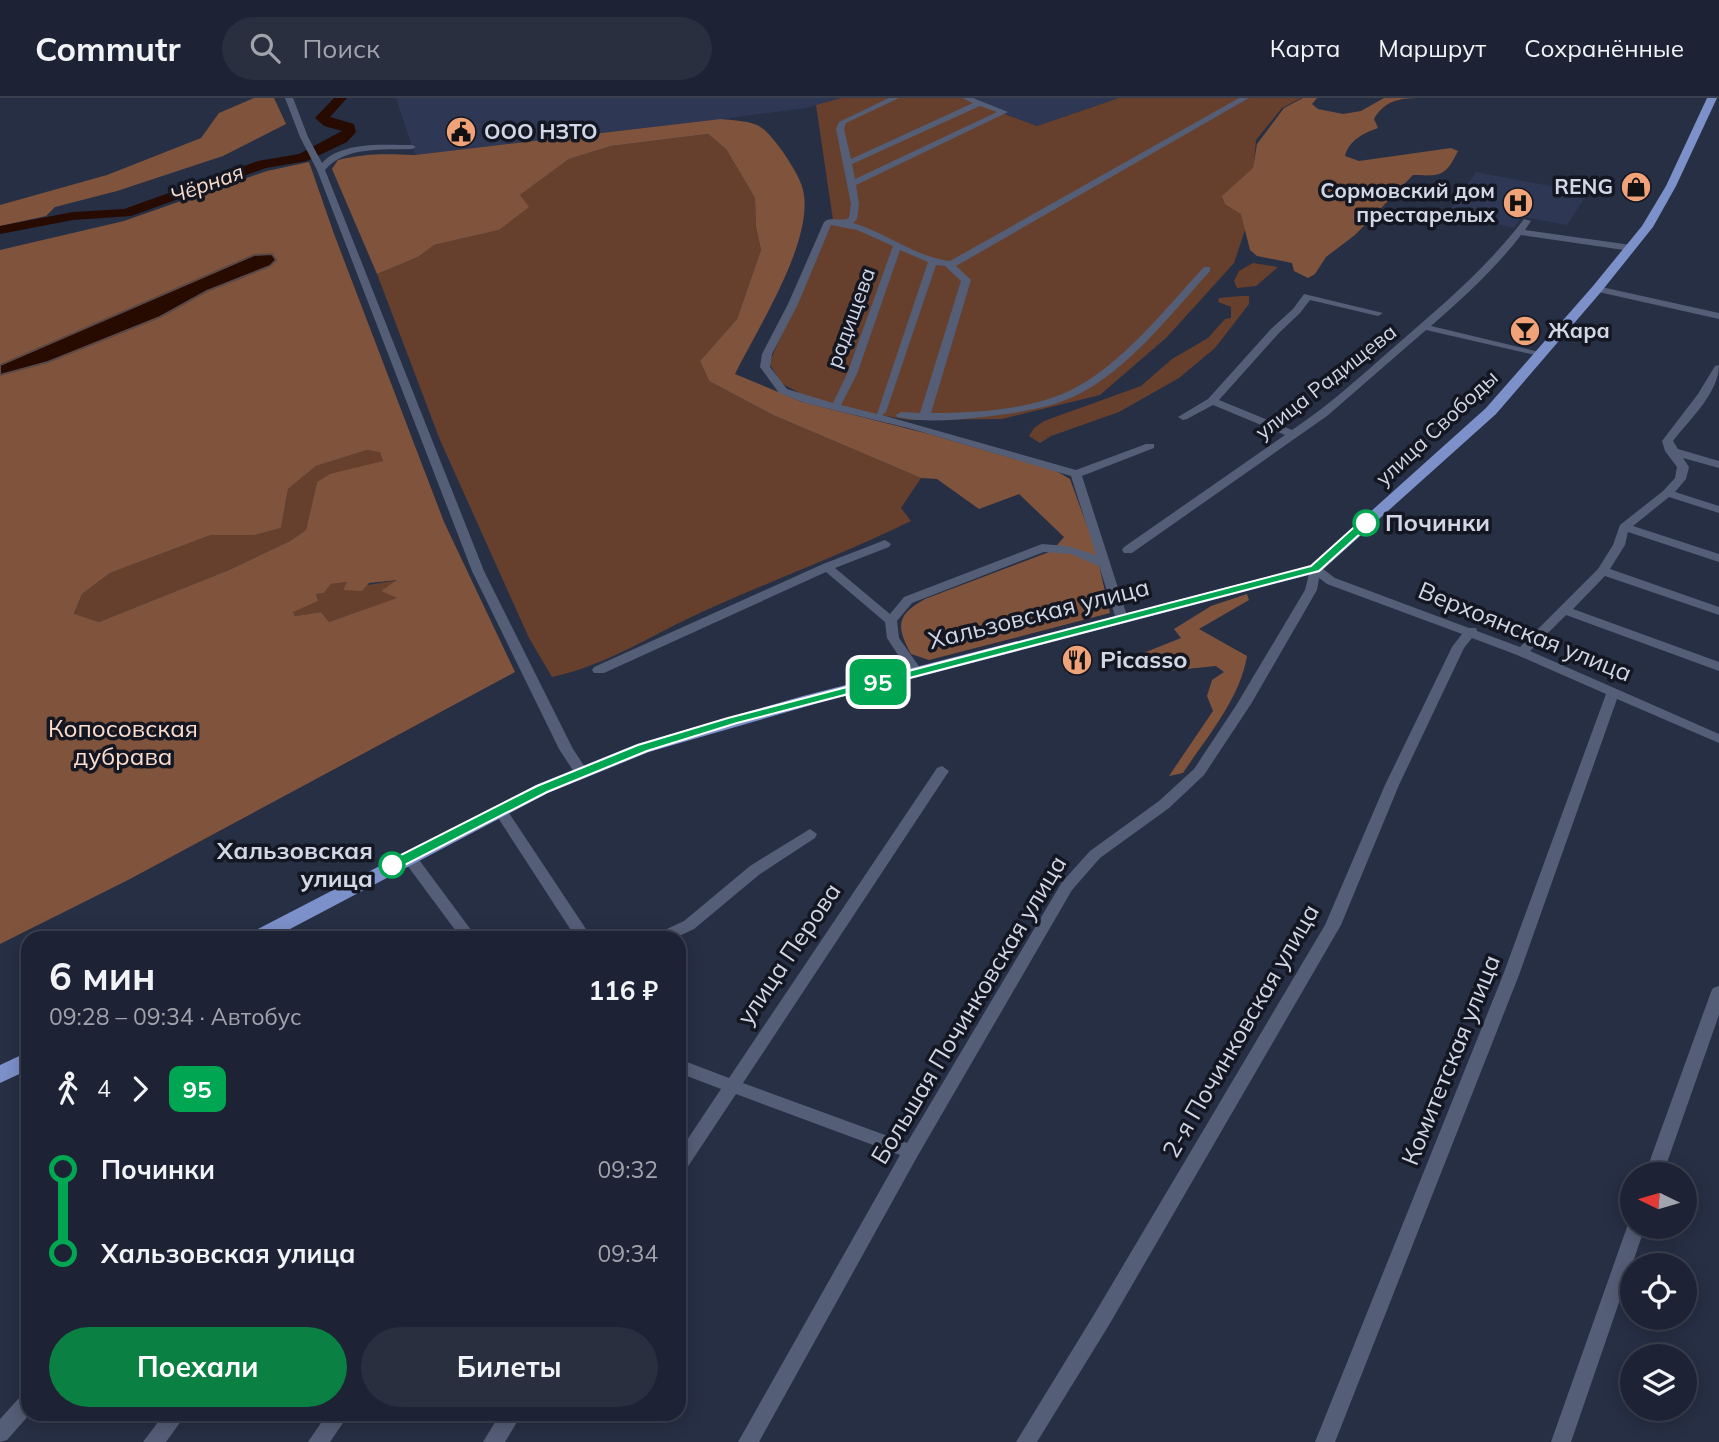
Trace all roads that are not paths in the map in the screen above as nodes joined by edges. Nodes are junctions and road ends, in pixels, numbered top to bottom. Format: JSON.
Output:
{"nodes":[{"id":1,"x":289,"y":98,"type":"edge"},
{"id":2,"x":895,"y":98,"type":"edge"},
{"id":3,"x":966,"y":98,"type":"edge"},
{"id":4,"x":1245,"y":98,"type":"edge"},
{"id":5,"x":1712,"y":98,"type":"edge"},
{"id":6,"x":980,"y":103,"type":"junction"},
{"id":7,"x":412,"y":146,"type":"dead end"},
{"id":8,"x":848,"y":163,"type":"junction"},
{"id":9,"x":321,"y":170,"type":"junction"},
{"id":10,"x":852,"y":184,"type":"junction"},
{"id":11,"x":1527,"y":221,"type":"dead end"},
{"id":12,"x":842,"y":222,"type":"junction"},
{"id":13,"x":1520,"y":232,"type":"junction"},
{"id":14,"x":898,"y":244,"type":"junction"},
{"id":15,"x":1631,"y":248,"type":"junction"},
{"id":16,"x":933,"y":260,"type":"junction"},
{"id":17,"x":948,"y":264,"type":"junction"},
{"id":18,"x":1207,"y":269,"type":"dead end"},
{"id":19,"x":1597,"y":289,"type":"junction"},
{"id":20,"x":1378,"y":313,"type":"dead end"},
{"id":21,"x":1719,"y":316,"type":"edge"},
{"id":22,"x":1425,"y":327,"type":"junction"},
{"id":23,"x":1540,"y":355,"type":"junction"},
{"id":24,"x":1719,"y":368,"type":"edge"},
{"id":25,"x":1212,"y":401,"type":"junction"},
{"id":26,"x":838,"y":403,"type":"junction"},
{"id":27,"x":881,"y":412,"type":"junction"},
{"id":28,"x":924,"y":417,"type":"junction"},
{"id":29,"x":1183,"y":417,"type":"dead end"},
{"id":30,"x":1294,"y":435,"type":"junction"},
{"id":31,"x":1150,"y":446,"type":"dead end"},
{"id":32,"x":1671,"y":451,"type":"junction"},
{"id":33,"x":1703,"y":460,"type":"junction"},
{"id":34,"x":1719,"y":465,"type":"edge"},
{"id":35,"x":1683,"y":467,"type":"junction"},
{"id":36,"x":1076,"y":474,"type":"junction"},
{"id":37,"x":1667,"y":493,"type":"junction"},
{"id":38,"x":1719,"y":510,"type":"edge"},
{"id":39,"x":1624,"y":527,"type":"junction"},
{"id":40,"x":885,"y":544,"type":"dead end"},
{"id":41,"x":1128,"y":550,"type":"dead end"},
{"id":42,"x":1719,"y":558,"type":"edge"},
{"id":43,"x":1106,"y":565,"type":"junction"},
{"id":44,"x":827,"y":568,"type":"junction"},
{"id":45,"x":1315,"y":569,"type":"junction"},
{"id":46,"x":1602,"y":571,"type":"junction"},
{"id":47,"x":1565,"y":610,"type":"junction"},
{"id":48,"x":1719,"y":611,"type":"edge"},
{"id":49,"x":1122,"y":620,"type":"junction"},
{"id":50,"x":891,"y":621,"type":"junction"},
{"id":51,"x":1471,"y":631,"type":"junction"},
{"id":52,"x":1522,"y":652,"type":"junction"},
{"id":53,"x":1719,"y":667,"type":"edge"},
{"id":54,"x":599,"y":670,"type":"dead end"},
{"id":55,"x":916,"y":672,"type":"junction"},
{"id":56,"x":1613,"y":692,"type":"junction"},
{"id":57,"x":1719,"y":739,"type":"edge"},
{"id":58,"x":942,"y":771,"type":"dead end"},
{"id":59,"x":581,"y":772,"type":"junction"},
{"id":60,"x":500,"y":810,"type":"junction"},
{"id":61,"x":810,"y":834,"type":"dead end"},
{"id":62,"x":409,"y":857,"type":"junction"},
{"id":63,"x":270,"y":931,"type":"edge"},
{"id":64,"x":465,"y":931,"type":"edge"},
{"id":65,"x":579,"y":931,"type":"edge"},
{"id":66,"x":677,"y":931,"type":"edge"},
{"id":67,"x":1719,"y":992,"type":"edge"},
{"id":68,"x":21,"y":1064,"type":"edge"},
{"id":69,"x":686,"y":1069,"type":"edge"},
{"id":70,"x":0,"y":1075,"type":"edge"},
{"id":71,"x":732,"y":1088,"type":"junction"},
{"id":72,"x":911,"y":1152,"type":"junction"},
{"id":73,"x":686,"y":1156,"type":"edge"},
{"id":74,"x":1658,"y":1162,"type":"edge"},
{"id":75,"x":1632,"y":1239,"type":"edge"},
{"id":76,"x":21,"y":1410,"type":"edge"},
{"id":77,"x":170,"y":1421,"type":"edge"},
{"id":78,"x":334,"y":1421,"type":"edge"},
{"id":79,"x":507,"y":1421,"type":"edge"},
{"id":80,"x":0,"y":1433,"type":"edge"},
{"id":81,"x":153,"y":1442,"type":"edge"},
{"id":82,"x":318,"y":1442,"type":"edge"},
{"id":83,"x":493,"y":1442,"type":"edge"},
{"id":84,"x":748,"y":1442,"type":"edge"},
{"id":85,"x":1026,"y":1442,"type":"edge"},
{"id":86,"x":1325,"y":1442,"type":"edge"},
{"id":87,"x":1561,"y":1442,"type":"edge"}],
"edges":[{"from":1,"to":9,"type":"street"},
{"from":2,"to":8,"type":"street"},
{"from":3,"to":6,"type":"street"},
{"from":4,"to":17,"type":"street"},
{"from":5,"to":15,"type":"main road","name":"улица Свободы"},
{"from":6,"to":8,"type":"street"},
{"from":6,"to":10,"type":"street"},
{"from":7,"to":9,"type":"street"},
{"from":8,"to":10,"type":"street"},
{"from":9,"to":59,"type":"street"},
{"from":10,"to":12,"type":"street"},
{"from":11,"to":13,"type":"street","name":"улица Радищева"},
{"from":12,"to":14,"type":"street"},
{"from":12,"to":26,"type":"street"},
{"from":12,"to":36,"type":"street"},
{"from":13,"to":15,"type":"street"},
{"from":13,"to":22,"type":"street","name":"улица Радищева"},
{"from":14,"to":16,"type":"street"},
{"from":14,"to":26,"type":"street","name":"радищева"},
{"from":15,"to":19,"type":"main road","name":"улица Свободы"},
{"from":16,"to":17,"type":"street"},
{"from":16,"to":27,"type":"street"},
{"from":17,"to":28,"type":"street"},
{"from":18,"to":28,"type":"street"},
{"from":19,"to":21,"type":"street"},
{"from":19,"to":23,"type":"main road","name":"улица Свободы"},
{"from":20,"to":25,"type":"street"},
{"from":22,"to":23,"type":"street"},
{"from":22,"to":30,"type":"street","name":"улица Радищева"},
{"from":23,"to":45,"type":"main road","name":"улица Свободы"},
{"from":24,"to":32,"type":"street"},
{"from":25,"to":29,"type":"street"},
{"from":25,"to":30,"type":"street"},
{"from":26,"to":27,"type":"street"},
{"from":27,"to":28,"type":"street"},
{"from":30,"to":41,"type":"street","name":"улица Радищева"},
{"from":31,"to":36,"type":"street"},
{"from":32,"to":33,"type":"street"},
{"from":32,"to":35,"type":"street"},
{"from":33,"to":34,"type":"street"},
{"from":33,"to":35,"type":"street"},
{"from":35,"to":37,"type":"street"},
{"from":36,"to":43,"type":"street"},
{"from":37,"to":38,"type":"street"},
{"from":37,"to":39,"type":"street"},
{"from":39,"to":42,"type":"street"},
{"from":39,"to":46,"type":"street"},
{"from":40,"to":44,"type":"street"},
{"from":43,"to":49,"type":"street"},
{"from":43,"to":50,"type":"street"},
{"from":44,"to":50,"type":"street"},
{"from":44,"to":54,"type":"street"},
{"from":45,"to":49,"type":"main road","name":"Хальзовская улица"},
{"from":45,"to":51,"type":"street","name":"Верхоянская улица"},
{"from":45,"to":72,"type":"street","name":"Большая Починковская улица"},
{"from":46,"to":47,"type":"street"},
{"from":46,"to":48,"type":"street"},
{"from":47,"to":52,"type":"street"},
{"from":47,"to":53,"type":"street"},
{"from":49,"to":55,"type":"main road","name":"Хальзовская улица"},
{"from":50,"to":55,"type":"street"},
{"from":51,"to":52,"type":"street","name":"Верхоянская улица"},
{"from":51,"to":85,"type":"street","name":"2-я Починковская улица"},
{"from":52,"to":56,"type":"street","name":"Верхоянская улица"},
{"from":55,"to":59,"type":"main road","name":"Хальзовская улица"},
{"from":56,"to":57,"type":"street","name":"Верхоянская улица"},
{"from":56,"to":86,"type":"street","name":"Комитетская улица"},
{"from":58,"to":71,"type":"street","name":"улица Перова"},
{"from":59,"to":60,"type":"main road","name":"Хальзовская улица"},
{"from":60,"to":62,"type":"main road","name":"Хальзовская улица"},
{"from":60,"to":65,"type":"street"},
{"from":61,"to":66,"type":"street"},
{"from":62,"to":63,"type":"main road","name":"Хальзовская улица"},
{"from":62,"to":64,"type":"street"},
{"from":67,"to":74,"type":"street"},
{"from":68,"to":70,"type":"main road"},
{"from":69,"to":71,"type":"street"},
{"from":71,"to":72,"type":"street"},
{"from":71,"to":73,"type":"street","name":"улица Перова"},
{"from":72,"to":84,"type":"street","name":"Большая Починковская улица"},
{"from":75,"to":87,"type":"street"},
{"from":76,"to":80,"type":"street"},
{"from":77,"to":81,"type":"street"},
{"from":78,"to":82,"type":"street"},
{"from":79,"to":83,"type":"street"}]}
